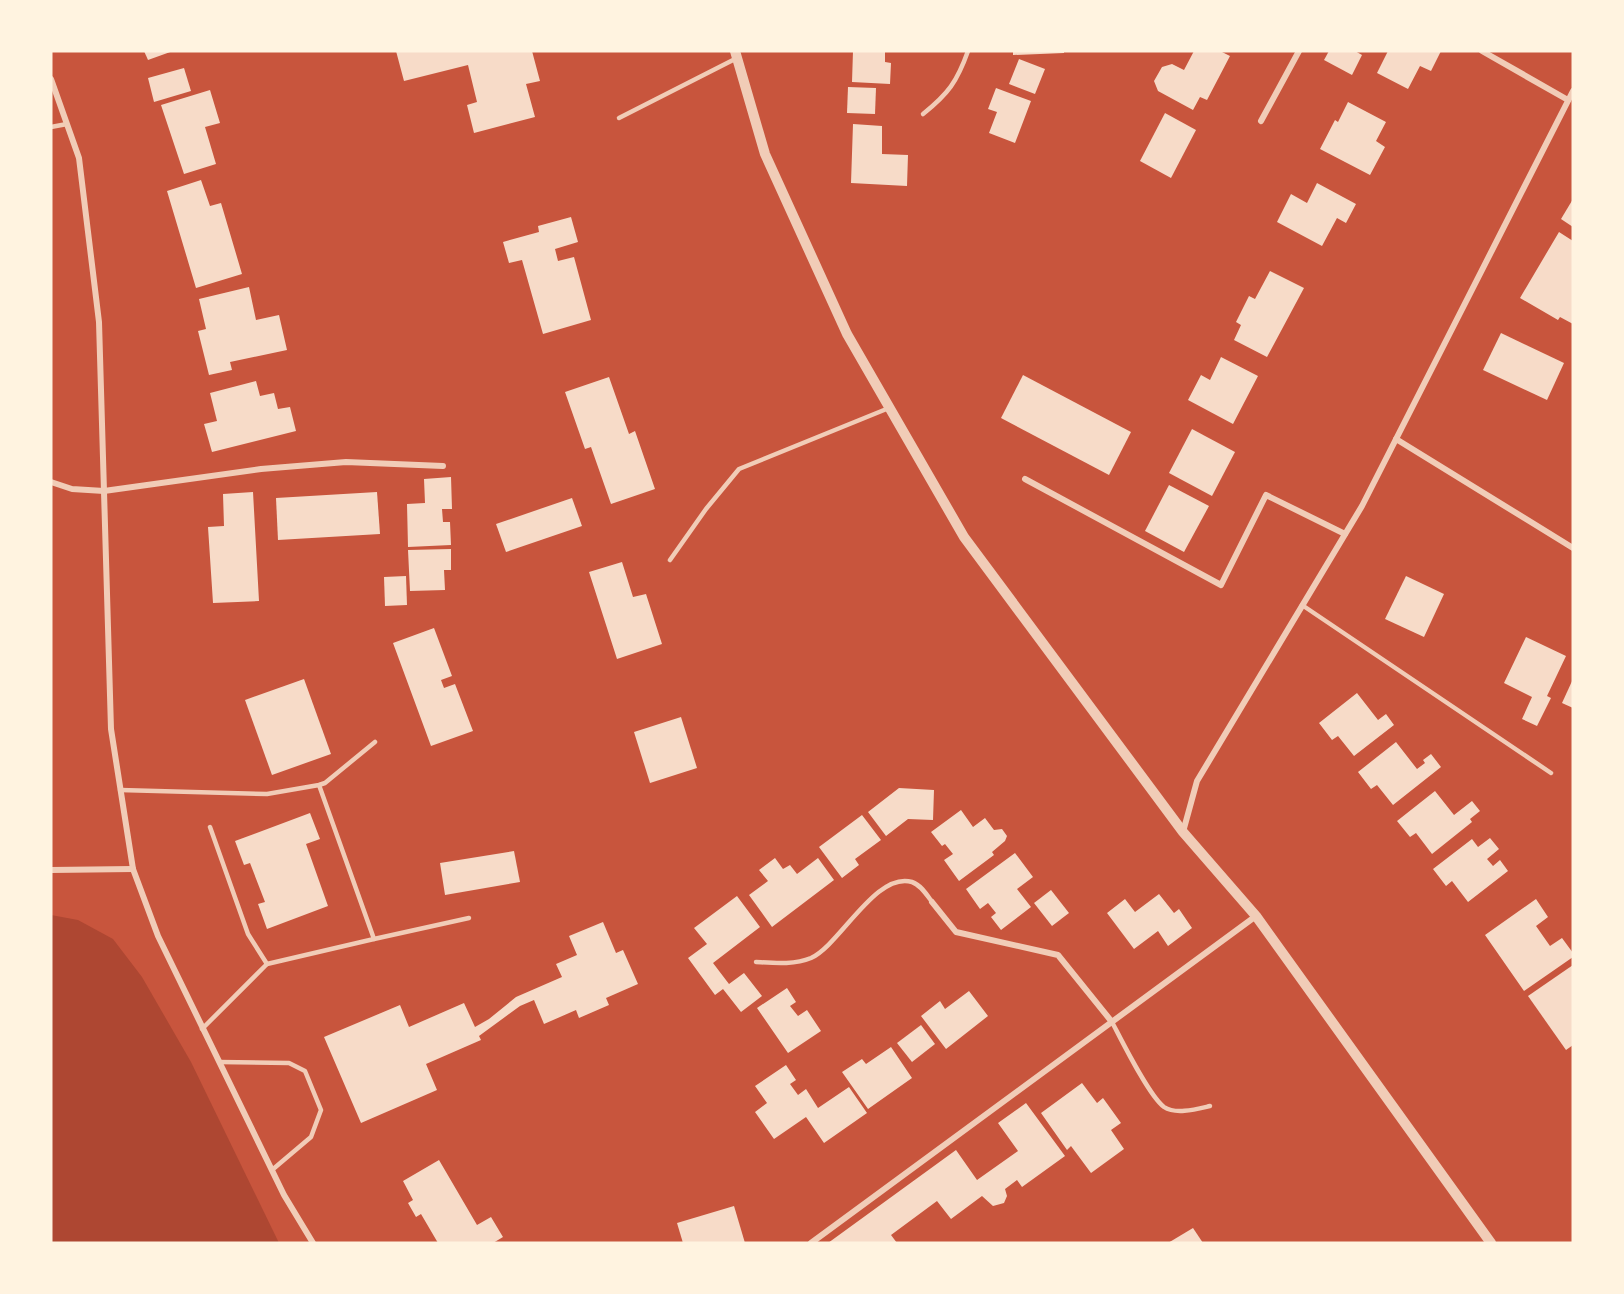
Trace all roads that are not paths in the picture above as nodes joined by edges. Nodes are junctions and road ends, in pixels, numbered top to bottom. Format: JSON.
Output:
{"nodes":[{"id":1,"x":968,"y":51,"type":"edge"},
{"id":2,"x":1299,"y":51,"type":"edge"},
{"id":3,"x":1482,"y":51,"type":"edge"},
{"id":4,"x":736,"y":55,"type":"edge"},
{"id":5,"x":51,"y":79,"type":"edge"},
{"id":6,"x":1573,"y":91,"type":"edge"},
{"id":7,"x":1568,"y":100,"type":"junction"},
{"id":8,"x":923,"y":114,"type":"dead end"},
{"id":9,"x":619,"y":118,"type":"dead end"},
{"id":10,"x":1261,"y":121,"type":"dead end"},
{"id":11,"x":67,"y":124,"type":"junction"},
{"id":12,"x":51,"y":127,"type":"edge"},
{"id":13,"x":889,"y":408,"type":"junction"},
{"id":14,"x":1396,"y":439,"type":"junction"},
{"id":15,"x":443,"y":466,"type":"dead end"},
{"id":16,"x":1025,"y":478,"type":"dead end"},
{"id":17,"x":51,"y":482,"type":"edge"},
{"id":18,"x":104,"y":491,"type":"junction"},
{"id":19,"x":1345,"y":534,"type":"junction"},
{"id":20,"x":1573,"y":548,"type":"edge"},
{"id":21,"x":670,"y":560,"type":"dead end"},
{"id":22,"x":1302,"y":605,"type":"junction"},
{"id":23,"x":375,"y":742,"type":"dead end"},
{"id":24,"x":1551,"y":773,"type":"dead end"},
{"id":25,"x":319,"y":785,"type":"junction"},
{"id":26,"x":120,"y":790,"type":"junction"},
{"id":27,"x":210,"y":827,"type":"dead end"},
{"id":28,"x":1183,"y":832,"type":"junction"},
{"id":29,"x":133,"y":869,"type":"junction"},
{"id":30,"x":51,"y":870,"type":"edge"},
{"id":31,"x":932,"y":902,"type":"joint"},
{"id":32,"x":1256,"y":916,"type":"junction"},
{"id":33,"x":469,"y":918,"type":"dead end"},
{"id":34,"x":374,"y":939,"type":"junction"},
{"id":35,"x":756,"y":962,"type":"dead end"},
{"id":36,"x":267,"y":964,"type":"junction"},
{"id":37,"x":1112,"y":1022,"type":"junction"},
{"id":38,"x":202,"y":1029,"type":"junction"},
{"id":39,"x":219,"y":1062,"type":"junction"},
{"id":40,"x":1210,"y":1106,"type":"dead end"},
{"id":41,"x":272,"y":1170,"type":"junction"},
{"id":42,"x":313,"y":1243,"type":"edge"},
{"id":43,"x":811,"y":1243,"type":"edge"},
{"id":44,"x":1491,"y":1243,"type":"edge"}],
"edges":[{"from":1,"to":8,"type":"lane"},
{"from":2,"to":10,"type":"street"},
{"from":3,"to":7,"type":"street"},
{"from":4,"to":9,"type":"lane"},
{"from":4,"to":13,"type":"street"},
{"from":5,"to":11,"type":"street"},
{"from":6,"to":7,"type":"street"},
{"from":7,"to":14,"type":"street"},
{"from":11,"to":12,"type":"lane"},
{"from":11,"to":18,"type":"street"},
{"from":13,"to":21,"type":"lane"},
{"from":13,"to":28,"type":"street"},
{"from":14,"to":19,"type":"street"},
{"from":14,"to":20,"type":"street"},
{"from":15,"to":18,"type":"street"},
{"from":16,"to":19,"type":"street"},
{"from":17,"to":18,"type":"street"},
{"from":18,"to":26,"type":"street"},
{"from":19,"to":22,"type":"street"},
{"from":22,"to":24,"type":"lane"},
{"from":22,"to":28,"type":"street"},
{"from":23,"to":25,"type":"lane"},
{"from":25,"to":26,"type":"lane"},
{"from":25,"to":34,"type":"lane"},
{"from":26,"to":29,"type":"street"},
{"from":27,"to":36,"type":"lane"},
{"from":28,"to":32,"type":"street"},
{"from":29,"to":30,"type":"street"},
{"from":29,"to":38,"type":"street"},
{"from":31,"to":35,"type":"lane"},
{"from":31,"to":37,"type":"street"},
{"from":32,"to":37,"type":"street"},
{"from":32,"to":44,"type":"street"},
{"from":33,"to":34,"type":"lane"},
{"from":34,"to":36,"type":"lane"},
{"from":36,"to":38,"type":"lane"},
{"from":37,"to":40,"type":"lane"},
{"from":37,"to":43,"type":"street"},
{"from":38,"to":39,"type":"street"},
{"from":39,"to":41,"type":"street"},
{"from":39,"to":41,"type":"lane"},
{"from":41,"to":42,"type":"street"}]}
